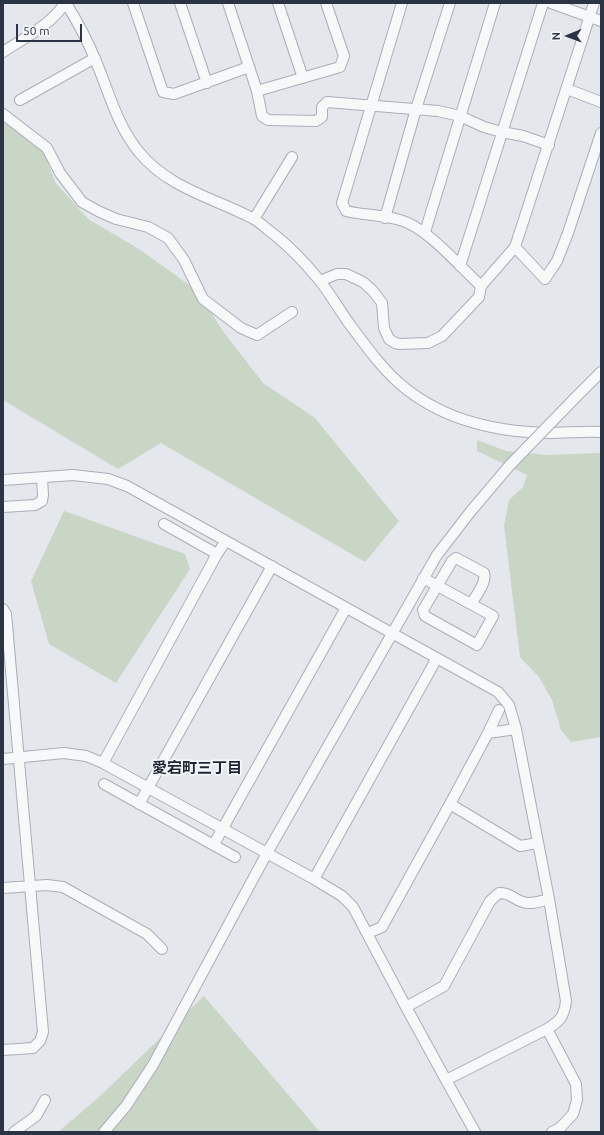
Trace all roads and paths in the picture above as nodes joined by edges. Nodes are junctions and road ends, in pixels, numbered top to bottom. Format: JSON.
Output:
{"nodes":[{"id":1,"x":66,"y":3,"type":"edge"},
{"id":2,"x":133,"y":3,"type":"edge"},
{"id":3,"x":180,"y":3,"type":"edge"},
{"id":4,"x":228,"y":3,"type":"edge"},
{"id":5,"x":278,"y":3,"type":"edge"},
{"id":6,"x":326,"y":3,"type":"edge"},
{"id":7,"x":402,"y":3,"type":"edge"},
{"id":8,"x":450,"y":3,"type":"edge"},
{"id":9,"x":495,"y":3,"type":"edge"},
{"id":10,"x":543,"y":3,"type":"edge"},
{"id":11,"x":551,"y":3,"type":"edge"},
{"id":12,"x":594,"y":3,"type":"edge"},
{"id":13,"x":590,"y":17,"type":"junction"},
{"id":14,"x":601,"y":21,"type":"edge"},
{"id":15,"x":3,"y":52,"type":"edge"},
{"id":16,"x":95,"y":58,"type":"junction"},
{"id":17,"x":249,"y":67,"type":"junction"},
{"id":18,"x":303,"y":78,"type":"junction"},
{"id":19,"x":206,"y":83,"type":"junction"},
{"id":20,"x":567,"y":89,"type":"junction"},
{"id":21,"x":257,"y":91,"type":"junction"},
{"id":22,"x":20,"y":100,"type":"dead end"},
{"id":23,"x":601,"y":102,"type":"edge"},
{"id":24,"x":371,"y":104,"type":"junction"},
{"id":25,"x":416,"y":108,"type":"junction"},
{"id":26,"x":3,"y":114,"type":"edge"},
{"id":27,"x":460,"y":116,"type":"junction"},
{"id":28,"x":502,"y":132,"type":"junction"},
{"id":29,"x":601,"y":133,"type":"edge"},
{"id":30,"x":549,"y":145,"type":"junction"},
{"id":31,"x":292,"y":157,"type":"dead end"},
{"id":32,"x":385,"y":218,"type":"junction"},
{"id":33,"x":254,"y":219,"type":"junction"},
{"id":34,"x":425,"y":232,"type":"junction"},
{"id":35,"x":516,"y":248,"type":"junction"},
{"id":36,"x":460,"y":266,"type":"junction"},
{"id":37,"x":320,"y":281,"type":"junction"},
{"id":38,"x":481,"y":286,"type":"junction"},
{"id":39,"x":292,"y":312,"type":"dead end"},
{"id":40,"x":601,"y":372,"type":"edge"},
{"id":41,"x":601,"y":380,"type":"edge"},
{"id":42,"x":576,"y":396,"type":"junction"},
{"id":43,"x":601,"y":432,"type":"edge"},
{"id":44,"x":42,"y":478,"type":"junction"},
{"id":45,"x":3,"y":480,"type":"edge"},
{"id":46,"x":3,"y":507,"type":"edge"},
{"id":47,"x":164,"y":524,"type":"dead end"},
{"id":48,"x":226,"y":541,"type":"junction"},
{"id":49,"x":217,"y":554,"type":"junction"},
{"id":50,"x":272,"y":566,"type":"junction"},
{"id":51,"x":423,"y":578,"type":"junction"},
{"id":52,"x":438,"y":586,"type":"junction"},
{"id":53,"x":471,"y":604,"type":"junction"},
{"id":54,"x":346,"y":608,"type":"junction"},
{"id":55,"x":3,"y":609,"type":"edge"},
{"id":56,"x":391,"y":633,"type":"junction"},
{"id":57,"x":437,"y":658,"type":"junction"},
{"id":58,"x":499,"y":710,"type":"dead end"},
{"id":59,"x":516,"y":729,"type":"junction"},
{"id":60,"x":488,"y":733,"type":"junction"},
{"id":61,"x":18,"y":758,"type":"junction"},
{"id":62,"x":3,"y":759,"type":"edge"},
{"id":63,"x":103,"y":763,"type":"junction"},
{"id":64,"x":104,"y":784,"type":"dead end"},
{"id":65,"x":147,"y":788,"type":"junction"},
{"id":66,"x":139,"y":804,"type":"junction"},
{"id":67,"x":450,"y":804,"type":"junction"},
{"id":68,"x":222,"y":830,"type":"junction"},
{"id":69,"x":538,"y":843,"type":"junction"},
{"id":70,"x":214,"y":844,"type":"junction"},
{"id":71,"x":267,"y":853,"type":"junction"},
{"id":72,"x":234,"y":857,"type":"dead end"},
{"id":73,"x":314,"y":879,"type":"junction"},
{"id":74,"x":30,"y":886,"type":"junction"},
{"id":75,"x":3,"y":888,"type":"edge"},
{"id":76,"x":549,"y":899,"type":"junction"},
{"id":77,"x":368,"y":933,"type":"junction"},
{"id":78,"x":162,"y":949,"type":"dead end"},
{"id":79,"x":406,"y":1008,"type":"junction"},
{"id":80,"x":547,"y":1029,"type":"junction"},
{"id":81,"x":3,"y":1050,"type":"edge"},
{"id":82,"x":446,"y":1080,"type":"junction"},
{"id":83,"x":45,"y":1100,"type":"dead end"},
{"id":84,"x":14,"y":1132,"type":"edge"},
{"id":85,"x":104,"y":1132,"type":"edge"},
{"id":86,"x":475,"y":1132,"type":"edge"},
{"id":87,"x":552,"y":1132,"type":"edge"}],
"edges":[{"from":1,"to":15,"type":"street"},
{"from":1,"to":16,"type":"street"},
{"from":2,"to":19,"type":"street"},
{"from":3,"to":19,"type":"street"},
{"from":4,"to":17,"type":"street"},
{"from":5,"to":18,"type":"street"},
{"from":6,"to":18,"type":"street"},
{"from":7,"to":24,"type":"street"},
{"from":8,"to":25,"type":"street"},
{"from":9,"to":27,"type":"street"},
{"from":10,"to":28,"type":"street"},
{"from":11,"to":13,"type":"street"},
{"from":12,"to":13,"type":"street"},
{"from":13,"to":14,"type":"street"},
{"from":13,"to":20,"type":"street"},
{"from":16,"to":22,"type":"street"},
{"from":16,"to":33,"type":"street"},
{"from":17,"to":19,"type":"street"},
{"from":17,"to":21,"type":"street"},
{"from":18,"to":21,"type":"street"},
{"from":20,"to":23,"type":"street"},
{"from":20,"to":30,"type":"street"},
{"from":21,"to":24,"type":"street"},
{"from":24,"to":25,"type":"street"},
{"from":24,"to":32,"type":"street"},
{"from":25,"to":27,"type":"street"},
{"from":25,"to":32,"type":"street"},
{"from":26,"to":39,"type":"street"},
{"from":27,"to":28,"type":"street"},
{"from":27,"to":34,"type":"street"},
{"from":28,"to":30,"type":"street"},
{"from":28,"to":36,"type":"street"},
{"from":29,"to":35,"type":"street"},
{"from":30,"to":35,"type":"street"},
{"from":31,"to":33,"type":"street"},
{"from":32,"to":34,"type":"street"},
{"from":33,"to":37,"type":"street"},
{"from":34,"to":36,"type":"street"},
{"from":35,"to":38,"type":"street"},
{"from":36,"to":38,"type":"street"},
{"from":37,"to":38,"type":"street"},
{"from":37,"to":43,"type":"street"},
{"from":40,"to":42,"type":"street"},
{"from":41,"to":42,"type":"street"},
{"from":42,"to":51,"type":"street","bridge":true},
{"from":44,"to":45,"type":"street"},
{"from":44,"to":46,"type":"street"},
{"from":44,"to":48,"type":"street"},
{"from":47,"to":49,"type":"street"},
{"from":48,"to":49,"type":"street"},
{"from":48,"to":50,"type":"street"},
{"from":49,"to":63,"type":"street"},
{"from":50,"to":54,"type":"street"},
{"from":50,"to":65,"type":"street"},
{"from":51,"to":52,"type":"street"},
{"from":51,"to":56,"type":"street"},
{"from":52,"to":53,"type":"street"},
{"from":52,"to":53,"type":"street"},
{"from":52,"to":53,"type":"street"},
{"from":54,"to":56,"type":"street"},
{"from":54,"to":68,"type":"street"},
{"from":55,"to":61,"type":"street"},
{"from":56,"to":57,"type":"street"},
{"from":56,"to":71,"type":"street"},
{"from":57,"to":59,"type":"street"},
{"from":57,"to":73,"type":"street"},
{"from":58,"to":60,"type":"street"},
{"from":59,"to":60,"type":"street"},
{"from":59,"to":69,"type":"street"},
{"from":60,"to":67,"type":"street"},
{"from":61,"to":62,"type":"street"},
{"from":61,"to":63,"type":"street"},
{"from":61,"to":74,"type":"street"},
{"from":63,"to":65,"type":"street"},
{"from":64,"to":66,"type":"street"},
{"from":65,"to":66,"type":"street"},
{"from":65,"to":68,"type":"street"},
{"from":66,"to":70,"type":"street"},
{"from":67,"to":69,"type":"street"},
{"from":67,"to":77,"type":"street"},
{"from":68,"to":70,"type":"street"},
{"from":68,"to":71,"type":"street"},
{"from":69,"to":76,"type":"street"},
{"from":70,"to":72,"type":"street"},
{"from":71,"to":73,"type":"street"},
{"from":71,"to":85,"type":"street"},
{"from":73,"to":77,"type":"street"},
{"from":74,"to":75,"type":"street"},
{"from":74,"to":78,"type":"street"},
{"from":74,"to":81,"type":"street"},
{"from":76,"to":79,"type":"street"},
{"from":76,"to":80,"type":"street"},
{"from":77,"to":79,"type":"street"},
{"from":79,"to":82,"type":"street"},
{"from":80,"to":82,"type":"street"},
{"from":80,"to":87,"type":"street"},
{"from":82,"to":86,"type":"street"},
{"from":83,"to":84,"type":"street"}]}
